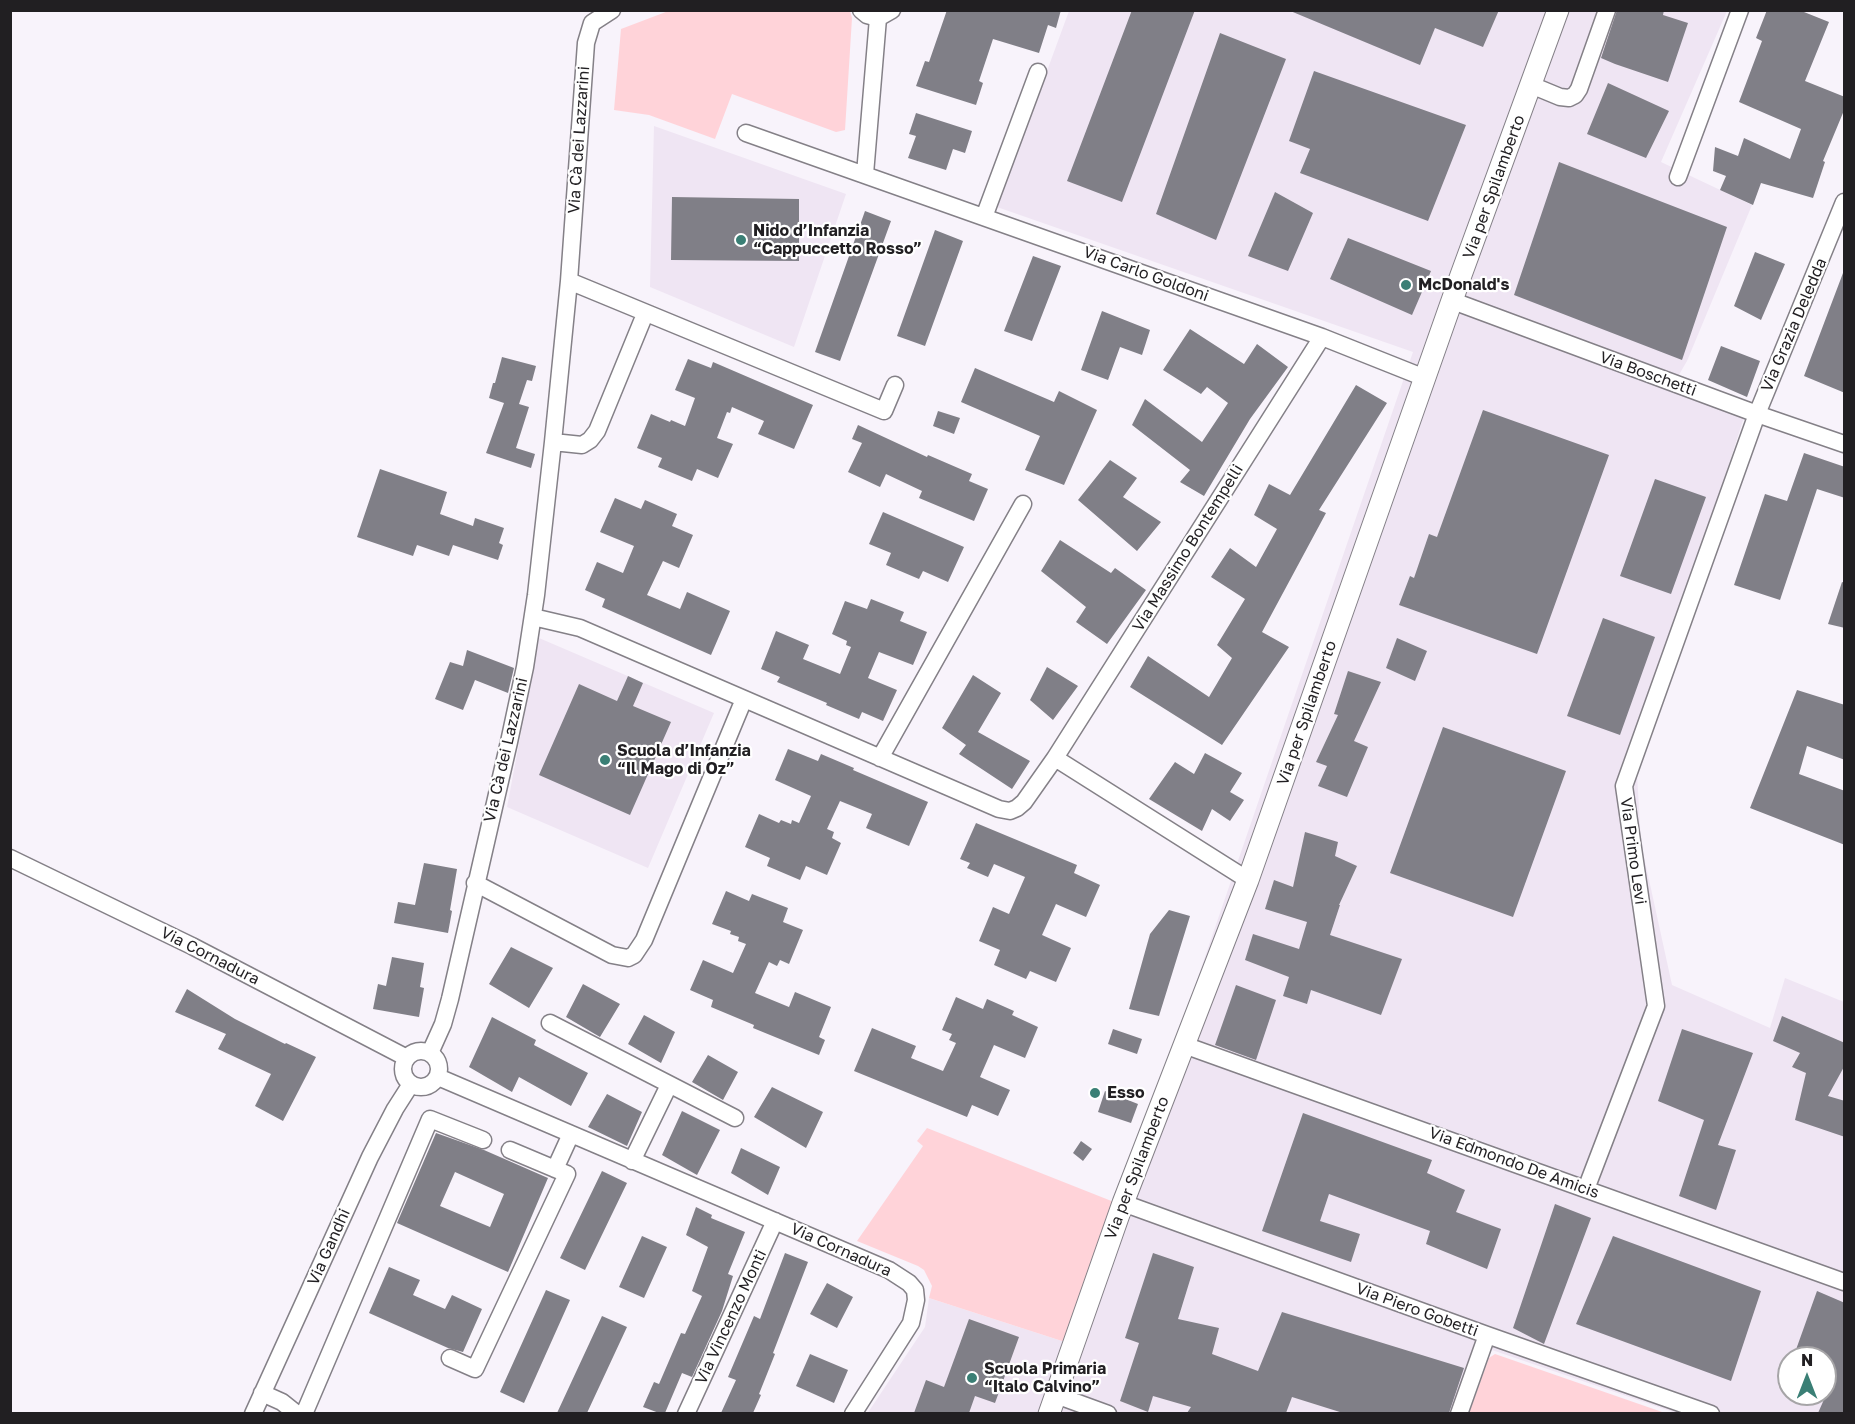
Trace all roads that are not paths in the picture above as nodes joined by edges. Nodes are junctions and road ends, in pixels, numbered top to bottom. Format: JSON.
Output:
{"nodes":[{"id":1,"x":612,"y":10,"type":"edge"},
{"id":2,"x":861,"y":10,"type":"edge"},
{"id":3,"x":1558,"y":10,"type":"edge"},
{"id":4,"x":1607,"y":10,"type":"edge"},
{"id":5,"x":1740,"y":10,"type":"edge"},
{"id":6,"x":885,"y":14,"type":"edge"},
{"id":7,"x":1038,"y":72,"type":"dead end"},
{"id":8,"x":1531,"y":85,"type":"junction"},
{"id":9,"x":746,"y":133,"type":"dead end"},
{"id":10,"x":865,"y":174,"type":"junction"},
{"id":11,"x":1678,"y":177,"type":"dead end"},
{"id":12,"x":1845,"y":202,"type":"edge"},
{"id":13,"x":984,"y":217,"type":"junction"},
{"id":14,"x":569,"y":281,"type":"junction"},
{"id":15,"x":1453,"y":302,"type":"junction"},
{"id":16,"x":645,"y":314,"type":"junction"},
{"id":17,"x":1322,"y":337,"type":"junction"},
{"id":18,"x":1425,"y":378,"type":"junction"},
{"id":19,"x":895,"y":385,"type":"dead end"},
{"id":20,"x":1757,"y":414,"type":"junction"},
{"id":21,"x":554,"y":442,"type":"junction"},
{"id":22,"x":1845,"y":444,"type":"edge"},
{"id":23,"x":1023,"y":504,"type":"dead end"},
{"id":24,"x":533,"y":617,"type":"junction"},
{"id":25,"x":744,"y":699,"type":"junction"},
{"id":26,"x":880,"y":758,"type":"junction"},
{"id":27,"x":1055,"y":758,"type":"junction"},
{"id":28,"x":10,"y":858,"type":"edge"},
{"id":29,"x":1248,"y":880,"type":"junction"},
{"id":30,"x":476,"y":883,"type":"junction"},
{"id":31,"x":550,"y":1023,"type":"dead end"},
{"id":32,"x":1184,"y":1045,"type":"junction"},
{"id":33,"x":430,"y":1053,"type":"junction"},
{"id":34,"x":407,"y":1058,"type":"junction"},
{"id":35,"x":438,"y":1077,"type":"junction"},
{"id":36,"x":411,"y":1084,"type":"junction"},
{"id":37,"x":669,"y":1085,"type":"junction"},
{"id":38,"x":735,"y":1118,"type":"dead end"},
{"id":39,"x":571,"y":1134,"type":"junction"},
{"id":40,"x":483,"y":1140,"type":"dead end"},
{"id":41,"x":510,"y":1150,"type":"dead end"},
{"id":42,"x":632,"y":1161,"type":"junction"},
{"id":43,"x":555,"y":1169,"type":"junction"},
{"id":44,"x":1586,"y":1189,"type":"junction"},
{"id":45,"x":1123,"y":1203,"type":"junction"},
{"id":46,"x":775,"y":1221,"type":"junction"},
{"id":47,"x":1845,"y":1282,"type":"edge"},
{"id":48,"x":1486,"y":1335,"type":"junction"},
{"id":49,"x":450,"y":1358,"type":"dead end"},
{"id":50,"x":262,"y":1393,"type":"junction"},
{"id":51,"x":1053,"y":1404,"type":"edge"},
{"id":52,"x":253,"y":1413,"type":"edge"},
{"id":53,"x":297,"y":1413,"type":"edge"},
{"id":54,"x":304,"y":1413,"type":"edge"},
{"id":55,"x":686,"y":1413,"type":"edge"},
{"id":56,"x":853,"y":1413,"type":"edge"},
{"id":57,"x":1108,"y":1413,"type":"edge"},
{"id":58,"x":1459,"y":1413,"type":"edge"},
{"id":59,"x":1711,"y":1413,"type":"edge"}],
"edges":[{"from":1,"to":14,"type":"street","name":"Via Cà dei Lazzarini"},
{"from":2,"to":6,"type":"street"},
{"from":3,"to":8,"type":"main road","name":"Via per Spilamberto"},
{"from":4,"to":8,"type":"street"},
{"from":5,"to":11,"type":"street"},
{"from":6,"to":10,"type":"street"},
{"from":7,"to":13,"type":"street"},
{"from":8,"to":15,"type":"main road","name":"Via per Spilamberto"},
{"from":9,"to":10,"type":"street","name":"Via Carlo Goldoni"},
{"from":10,"to":13,"type":"street","name":"Via Carlo Goldoni"},
{"from":12,"to":20,"type":"street","name":"Via Grazia Deledda"},
{"from":13,"to":17,"type":"street","name":"Via Carlo Goldoni"},
{"from":14,"to":16,"type":"street"},
{"from":14,"to":21,"type":"street","name":"Via Cà dei Lazzarini"},
{"from":15,"to":18,"type":"main road","name":"Via per Spilamberto"},
{"from":15,"to":20,"type":"street","name":"Via Boschetti"},
{"from":16,"to":19,"type":"street"},
{"from":16,"to":21,"type":"street"},
{"from":17,"to":18,"type":"street","name":"Via Carlo Goldoni"},
{"from":17,"to":27,"type":"street","name":"Via Massimo Bontempelli"},
{"from":18,"to":29,"type":"main road","name":"Via per Spilamberto"},
{"from":20,"to":22,"type":"street","name":"Via Boschetti"},
{"from":20,"to":44,"type":"street","name":"Via Primo Levi"},
{"from":21,"to":24,"type":"street","name":"Via Cà dei Lazzarini"},
{"from":23,"to":26,"type":"street"},
{"from":24,"to":25,"type":"street","name":"Via Massimo Bontempelli"},
{"from":24,"to":30,"type":"street","name":"Via Cà dei Lazzarini"},
{"from":25,"to":26,"type":"street","name":"Via Massimo Bontempelli"},
{"from":25,"to":30,"type":"street"},
{"from":26,"to":27,"type":"street","name":"Via Massimo Bontempelli"},
{"from":27,"to":29,"type":"street"},
{"from":28,"to":34,"type":"street","name":"Via Cornadura"},
{"from":29,"to":32,"type":"main road","name":"Via per Spilamberto"},
{"from":30,"to":33,"type":"street","name":"Via Cà dei Lazzarini"},
{"from":31,"to":37,"type":"street"},
{"from":32,"to":44,"type":"street","name":"Via Edmondo De Amicis"},
{"from":32,"to":45,"type":"main road","name":"Via per Spilamberto"},
{"from":33,"to":34,"type":"street"},
{"from":33,"to":35,"type":"street"},
{"from":34,"to":36,"type":"street"},
{"from":35,"to":36,"type":"street"},
{"from":35,"to":39,"type":"street","name":"Via Cornadura"},
{"from":36,"to":50,"type":"street","name":"Via Gandhi"},
{"from":37,"to":38,"type":"street"},
{"from":37,"to":42,"type":"street"},
{"from":39,"to":42,"type":"street","name":"Via Cornadura"},
{"from":39,"to":43,"type":"street"},
{"from":40,"to":54,"type":"street"},
{"from":41,"to":43,"type":"street"},
{"from":42,"to":46,"type":"street","name":"Via Cornadura"},
{"from":43,"to":49,"type":"street"},
{"from":44,"to":47,"type":"street","name":"Via Edmondo De Amicis"},
{"from":45,"to":48,"type":"street","name":"Via Piero Gobetti"},
{"from":45,"to":51,"type":"main road","name":"Via per Spilamberto"},
{"from":46,"to":55,"type":"street","name":"Via Vincenzo Monti"},
{"from":46,"to":56,"type":"street","name":"Via Cornadura"},
{"from":48,"to":58,"type":"street"},
{"from":48,"to":59,"type":"street","name":"Via Piero Gobetti"},
{"from":50,"to":52,"type":"street","name":"Via Gandhi"},
{"from":50,"to":53,"type":"street"},
{"from":51,"to":57,"type":"street"}]}
